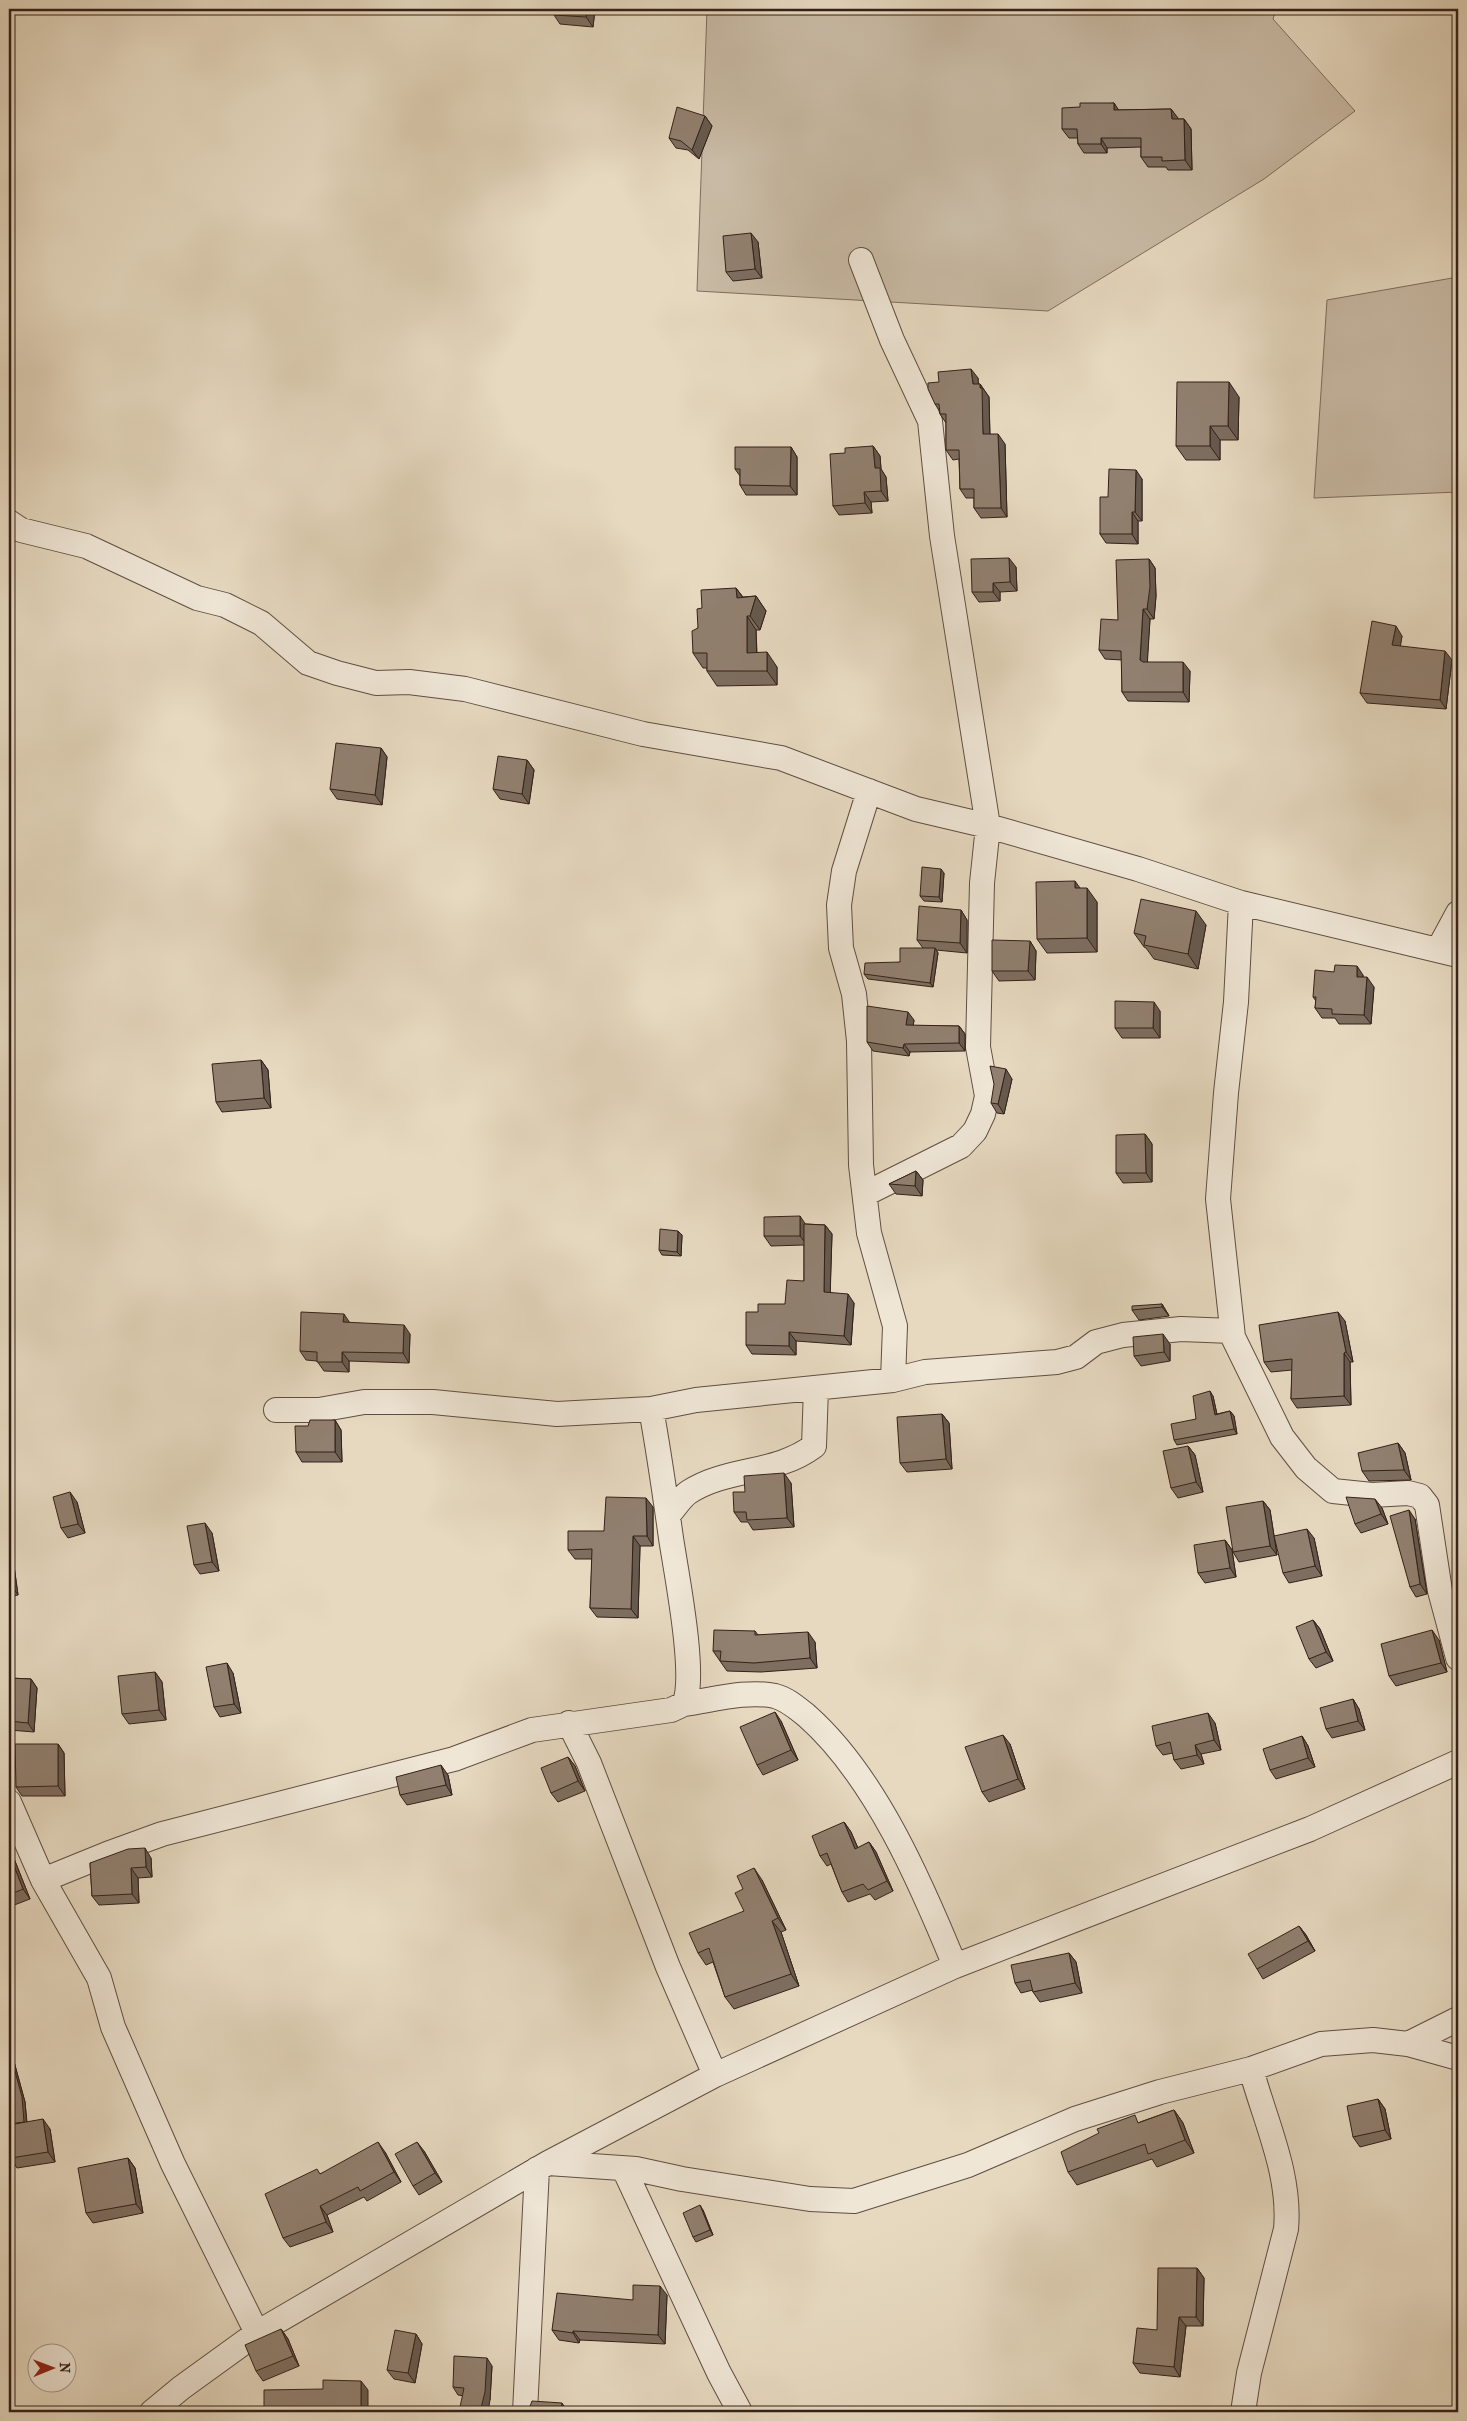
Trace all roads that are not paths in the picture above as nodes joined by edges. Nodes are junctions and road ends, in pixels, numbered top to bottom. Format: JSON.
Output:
{"nodes":[{"id":1,"x":861,"y":260,"type":"dead end"},
{"id":2,"x":9,"y":522,"type":"edge"},
{"id":3,"x":869,"y":792,"type":"junction"},
{"id":4,"x":988,"y":826,"type":"junction"},
{"id":5,"x":1241,"y":903,"type":"junction"},
{"id":6,"x":1458,"y":913,"type":"edge"},
{"id":7,"x":1448,"y":952,"type":"edge"},
{"id":8,"x":865,"y":1194,"type":"junction"},
{"id":9,"x":1232,"y":1331,"type":"junction"},
{"id":10,"x":893,"y":1380,"type":"junction"},
{"id":11,"x":816,"y":1388,"type":"junction"},
{"id":12,"x":651,"y":1409,"type":"junction"},
{"id":13,"x":276,"y":1410,"type":"dead end"},
{"id":14,"x":668,"y":1515,"type":"junction"},
{"id":15,"x":1458,"y":1658,"type":"edge"},
{"id":16,"x":684,"y":1704,"type":"junction"},
{"id":17,"x":569,"y":1724,"type":"junction"},
{"id":18,"x":1458,"y":1762,"type":"edge"},
{"id":19,"x":9,"y":1802,"type":"edge"},
{"id":20,"x":43,"y":1880,"type":"junction"},
{"id":21,"x":955,"y":1966,"type":"junction"},
{"id":22,"x":1458,"y":2019,"type":"edge"},
{"id":23,"x":1408,"y":2044,"type":"junction"},
{"id":24,"x":1458,"y":2058,"type":"edge"},
{"id":25,"x":1251,"y":2069,"type":"junction"},
{"id":26,"x":715,"y":2075,"type":"junction"},
{"id":27,"x":542,"y":2166,"type":"junction"},
{"id":28,"x":624,"y":2168,"type":"junction"},
{"id":29,"x":258,"y":2333,"type":"junction"},
{"id":30,"x":152,"y":2412,"type":"edge"},
{"id":31,"x":525,"y":2412,"type":"edge"},
{"id":32,"x":740,"y":2412,"type":"edge"},
{"id":33,"x":1243,"y":2412,"type":"edge"}],
"edges":[{"from":1,"to":4,"type":"street"},
{"from":2,"to":3,"type":"street"},
{"from":3,"to":4,"type":"street"},
{"from":3,"to":8,"type":"street"},
{"from":4,"to":5,"type":"street"},
{"from":4,"to":8,"type":"street"},
{"from":5,"to":7,"type":"street"},
{"from":5,"to":9,"type":"street"},
{"from":6,"to":7,"type":"street"},
{"from":8,"to":10,"type":"street"},
{"from":9,"to":10,"type":"street"},
{"from":9,"to":15,"type":"street"},
{"from":10,"to":11,"type":"street"},
{"from":11,"to":12,"type":"street"},
{"from":11,"to":14,"type":"street"},
{"from":12,"to":13,"type":"street"},
{"from":12,"to":14,"type":"street"},
{"from":14,"to":16,"type":"street"},
{"from":16,"to":17,"type":"street"},
{"from":16,"to":21,"type":"street"},
{"from":17,"to":20,"type":"street"},
{"from":17,"to":26,"type":"street"},
{"from":18,"to":21,"type":"street"},
{"from":19,"to":20,"type":"street"},
{"from":20,"to":29,"type":"street"},
{"from":21,"to":26,"type":"street"},
{"from":22,"to":23,"type":"street"},
{"from":23,"to":24,"type":"street"},
{"from":23,"to":25,"type":"street"},
{"from":25,"to":28,"type":"street"},
{"from":25,"to":33,"type":"street"},
{"from":26,"to":27,"type":"street"},
{"from":27,"to":28,"type":"street"},
{"from":27,"to":29,"type":"street"},
{"from":27,"to":31,"type":"street"},
{"from":28,"to":32,"type":"street"},
{"from":29,"to":30,"type":"street"}]}
